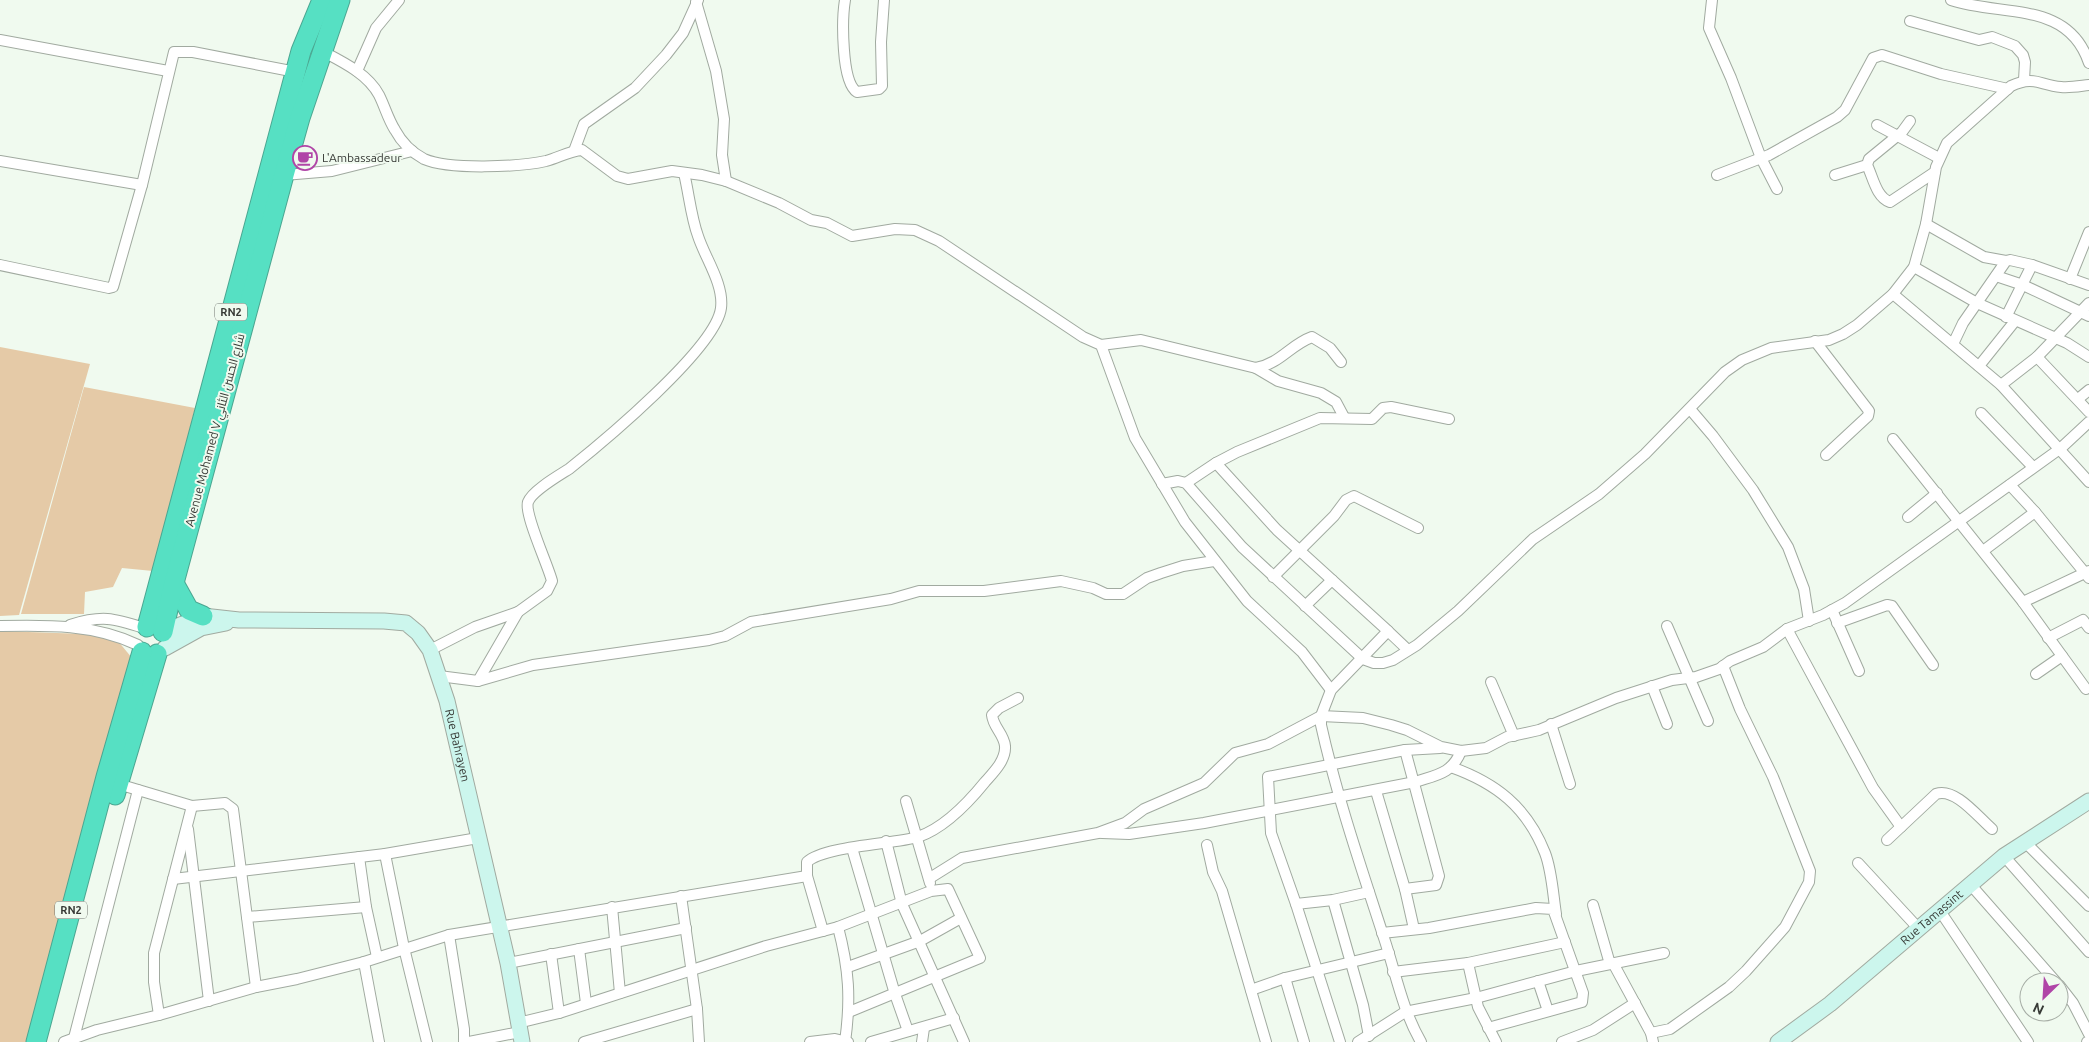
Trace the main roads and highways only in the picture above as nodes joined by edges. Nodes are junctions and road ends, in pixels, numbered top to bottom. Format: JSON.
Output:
{"nodes":[{"id":1,"x":322,"y":0,"type":"edge"},
{"id":2,"x":340,"y":0,"type":"edge"},
{"id":3,"x":174,"y":583,"type":"junction"},
{"id":4,"x":203,"y":616,"type":"road end"},
{"id":5,"x":151,"y":641,"type":"junction"},
{"id":6,"x":36,"y":1042,"type":"edge"},
{"id":7,"x":48,"y":1042,"type":"edge"}],
"edges":[{"from":1,"to":5,"type":"highway","name":"Avenue Mohamed V شارع الحسن الثاني","number":"RN2"},
{"from":2,"to":3,"type":"highway","name":"Avenue Mohamed V شارع الحسن الثاني","number":"RN2"},
{"from":3,"to":4,"type":"highway"},
{"from":3,"to":5,"type":"highway","name":"Avenue Mohamed V شارع الحسن الثاني","number":"RN2"},
{"from":5,"to":6,"type":"highway","name":"Avenue Mohamed V شارع الحسن الثاني","number":"RN2"},
{"from":5,"to":7,"type":"highway","name":"Avenue Mohamed V شارع الحسن الثاني","number":"RN2"}]}
